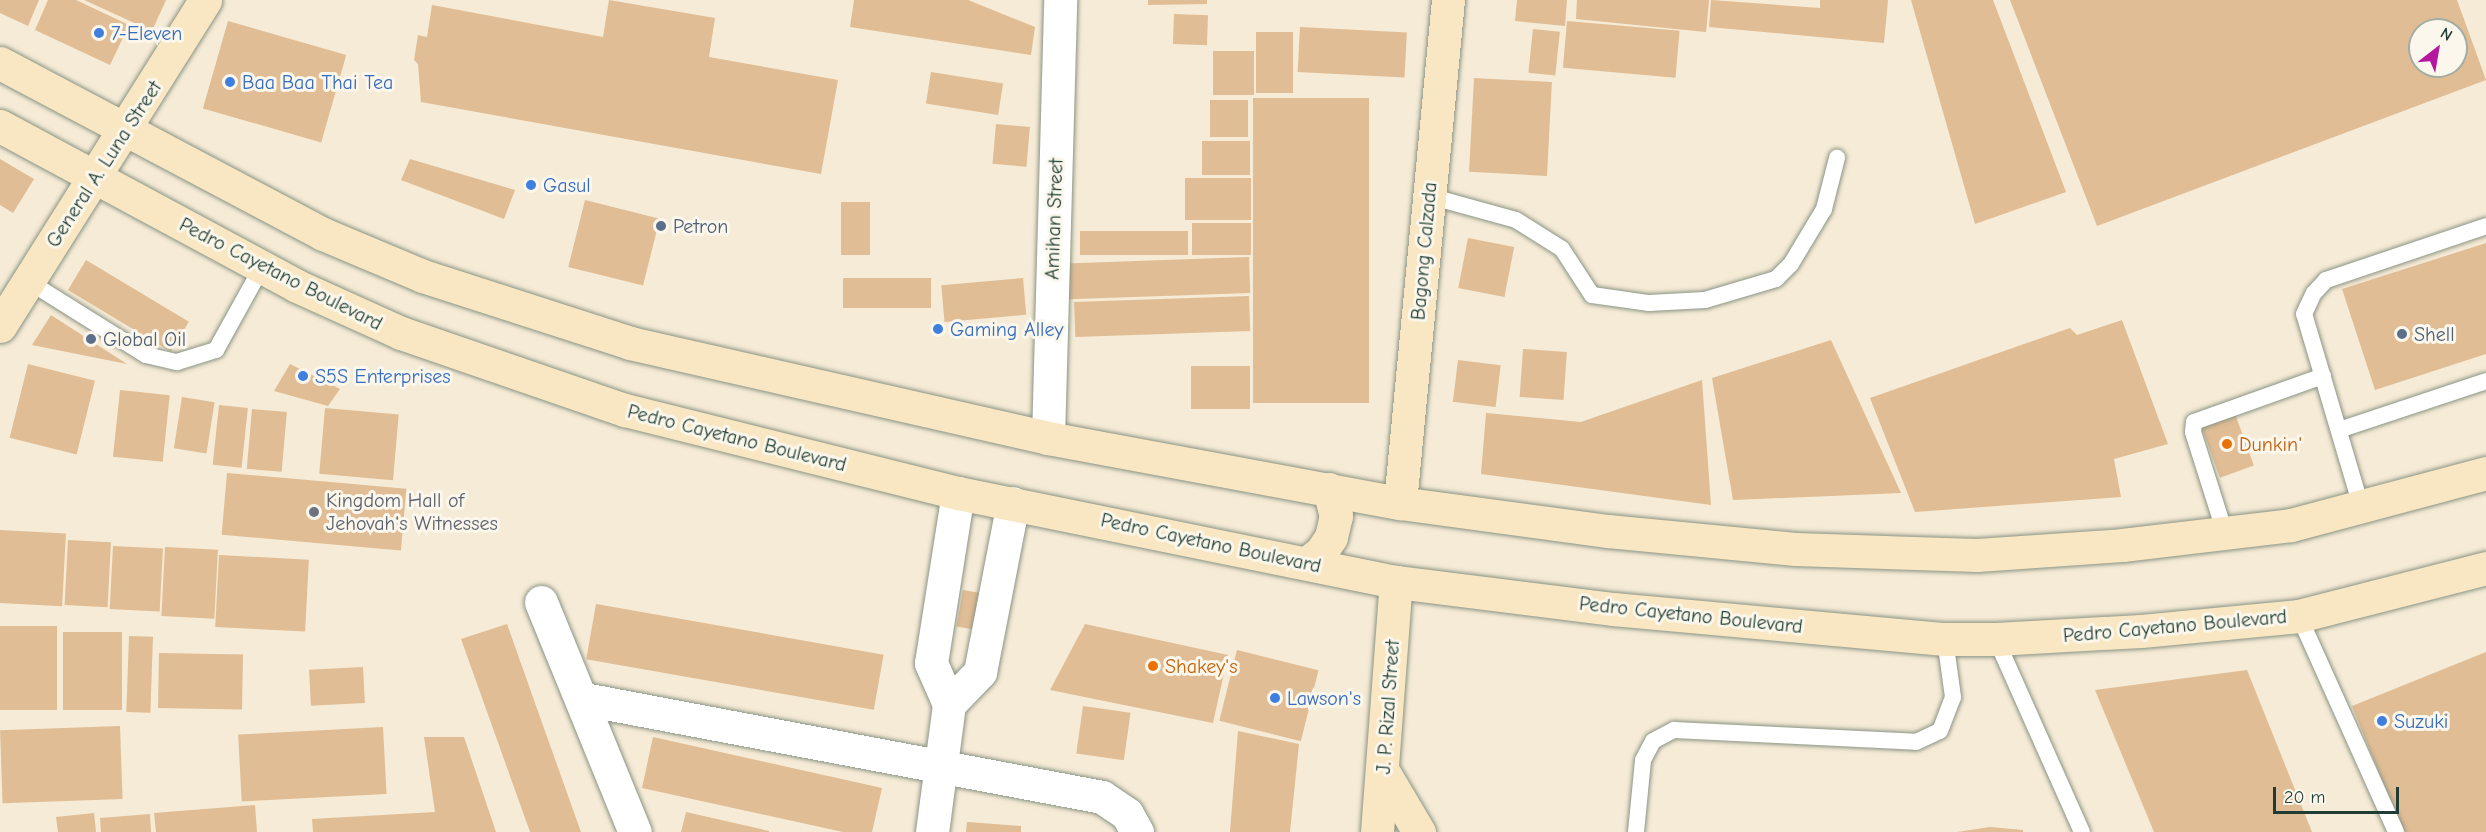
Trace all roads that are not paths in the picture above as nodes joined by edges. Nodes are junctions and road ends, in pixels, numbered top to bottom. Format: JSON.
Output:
{"nodes":[{"id":1,"x":206,"y":0,"type":"edge"},
{"id":2,"x":1060,"y":0,"type":"edge"},
{"id":3,"x":1448,"y":0,"type":"edge"},
{"id":4,"x":0,"y":63,"type":"edge"},
{"id":5,"x":0,"y":126,"type":"edge"},
{"id":6,"x":126,"y":130,"type":"junction"},
{"id":7,"x":1837,"y":158,"type":"dead end"},
{"id":8,"x":95,"y":176,"type":"junction"},
{"id":9,"x":1429,"y":196,"type":"junction"},
{"id":10,"x":2486,"y":226,"type":"edge"},
{"id":11,"x":262,"y":267,"type":"junction"},
{"id":12,"x":28,"y":281,"type":"junction"},
{"id":13,"x":0,"y":326,"type":"edge"},
{"id":14,"x":2323,"y":376,"type":"junction"},
{"id":15,"x":2486,"y":381,"type":"edge"},
{"id":16,"x":2339,"y":430,"type":"junction"},
{"id":17,"x":1048,"y":438,"type":"junction"},
{"id":18,"x":2486,"y":473,"type":"edge"},
{"id":19,"x":1329,"y":489,"type":"junction"},
{"id":20,"x":958,"y":493,"type":"junction"},
{"id":21,"x":1013,"y":503,"type":"junction"},
{"id":22,"x":1400,"y":503,"type":"junction"},
{"id":23,"x":2361,"y":506,"type":"junction"},
{"id":24,"x":2225,"y":532,"type":"junction"},
{"id":25,"x":1306,"y":563,"type":"junction"},
{"id":26,"x":2486,"y":568,"type":"edge"},
{"id":27,"x":1396,"y":582,"type":"junction"},
{"id":28,"x":541,"y":602,"type":"dead end"},
{"id":29,"x":2299,"y":616,"type":"junction"},
{"id":30,"x":1945,"y":639,"type":"junction"},
{"id":31,"x":1996,"y":639,"type":"junction"},
{"id":32,"x":584,"y":699,"type":"junction"},
{"id":33,"x":949,"y":705,"type":"junction"},
{"id":34,"x":941,"y":764,"type":"junction"},
{"id":35,"x":1384,"y":772,"type":"junction"},
{"id":36,"x":635,"y":832,"type":"edge"},
{"id":37,"x":932,"y":832,"type":"edge"},
{"id":38,"x":1137,"y":832,"type":"edge"},
{"id":39,"x":1377,"y":832,"type":"edge"},
{"id":40,"x":1419,"y":832,"type":"edge"},
{"id":41,"x":1636,"y":832,"type":"edge"},
{"id":42,"x":2082,"y":832,"type":"edge"},
{"id":43,"x":2396,"y":832,"type":"edge"}],
"edges":[{"from":1,"to":6,"type":"main road","name":"General A. Luna Street"},
{"from":2,"to":17,"type":"street","name":"Amihan Street"},
{"from":3,"to":9,"type":"main road","name":"Bagong Calzada"},
{"from":4,"to":6,"type":"main road"},
{"from":5,"to":8,"type":"main road","name":"Pedro Cayetano Boulevard"},
{"from":6,"to":8,"type":"main road","name":"General A. Luna Street"},
{"from":6,"to":17,"type":"main road"},
{"from":7,"to":9,"type":"lane"},
{"from":8,"to":11,"type":"main road","name":"Pedro Cayetano Boulevard"},
{"from":8,"to":12,"type":"main road","name":"General A. Luna Street"},
{"from":9,"to":22,"type":"main road","name":"Bagong Calzada"},
{"from":10,"to":14,"type":"lane"},
{"from":11,"to":12,"type":"lane"},
{"from":11,"to":20,"type":"main road","name":"Pedro Cayetano Boulevard"},
{"from":12,"to":13,"type":"main road","name":"General A. Luna Street"},
{"from":14,"to":16,"type":"lane"},
{"from":14,"to":24,"type":"lane"},
{"from":15,"to":16,"type":"lane"},
{"from":16,"to":23,"type":"lane"},
{"from":17,"to":19,"type":"main road"},
{"from":18,"to":23,"type":"main road"},
{"from":19,"to":22,"type":"main road"},
{"from":19,"to":25,"type":"main road"},
{"from":20,"to":21,"type":"main road","name":"Pedro Cayetano Boulevard"},
{"from":20,"to":33,"type":"street"},
{"from":21,"to":25,"type":"main road","name":"Pedro Cayetano Boulevard"},
{"from":21,"to":33,"type":"street"},
{"from":22,"to":24,"type":"main road"},
{"from":23,"to":24,"type":"main road"},
{"from":25,"to":27,"type":"main road","name":"Pedro Cayetano Boulevard"},
{"from":26,"to":29,"type":"main road","name":"Pedro Cayetano Boulevard"},
{"from":27,"to":30,"type":"main road","name":"Pedro Cayetano Boulevard"},
{"from":27,"to":35,"type":"main road","name":"J. P. Rizal Street"},
{"from":28,"to":32,"type":"street"},
{"from":29,"to":31,"type":"main road","name":"Pedro Cayetano Boulevard"},
{"from":29,"to":43,"type":"lane"},
{"from":30,"to":31,"type":"main road","name":"Pedro Cayetano Boulevard"},
{"from":30,"to":41,"type":"lane"},
{"from":31,"to":42,"type":"lane"},
{"from":32,"to":34,"type":"street"},
{"from":32,"to":36,"type":"street"},
{"from":33,"to":34,"type":"street"},
{"from":34,"to":37,"type":"street"},
{"from":34,"to":38,"type":"street"},
{"from":35,"to":39,"type":"main road","name":"J. P. Rizal Street"},
{"from":35,"to":40,"type":"main road"}]}
